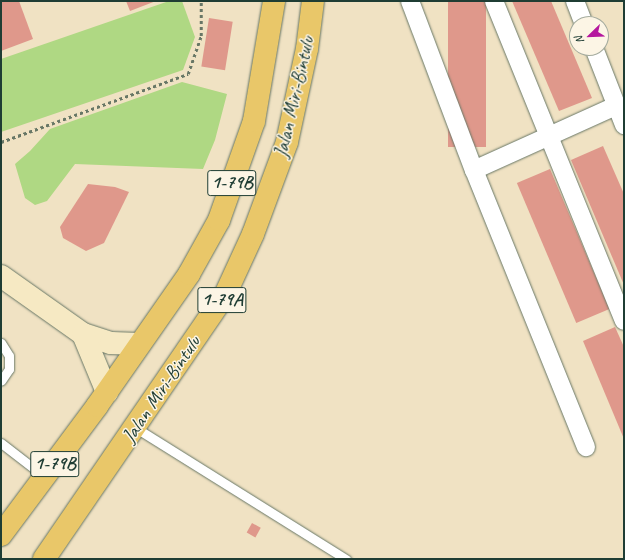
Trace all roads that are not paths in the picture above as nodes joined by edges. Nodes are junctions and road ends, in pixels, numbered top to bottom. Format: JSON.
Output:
{"nodes":[{"id":1,"x":274,"y":1,"type":"edge"},
{"id":2,"x":313,"y":1,"type":"edge"},
{"id":3,"x":410,"y":1,"type":"edge"},
{"id":4,"x":494,"y":1,"type":"edge"},
{"id":5,"x":575,"y":1,"type":"edge"},
{"id":6,"x":581,"y":16,"type":"edge"},
{"id":7,"x":597,"y":56,"type":"edge"},
{"id":8,"x":616,"y":106,"type":"junction"},
{"id":9,"x":624,"y":125,"type":"edge"},
{"id":10,"x":548,"y":138,"type":"junction"},
{"id":11,"x":474,"y":170,"type":"junction"},
{"id":12,"x":1,"y":276,"type":"edge"},
{"id":13,"x":624,"y":321,"type":"edge"},
{"id":14,"x":83,"y":334,"type":"junction"},
{"id":15,"x":1,"y":343,"type":"edge"},
{"id":16,"x":139,"y":344,"type":"junction"},
{"id":17,"x":1,"y":381,"type":"edge"},
{"id":18,"x":107,"y":392,"type":"junction"},
{"id":19,"x":136,"y":428,"type":"junction"},
{"id":20,"x":1,"y":443,"type":"edge"},
{"id":21,"x":586,"y":447,"type":"dead end"},
{"id":22,"x":45,"y":477,"type":"junction"},
{"id":23,"x":1,"y":535,"type":"edge"},
{"id":24,"x":44,"y":559,"type":"edge"},
{"id":25,"x":346,"y":559,"type":"edge"}],
"edges":[{"from":1,"to":16,"type":"highway","name":"Jalan Miri-Bintulu","number":"1-79B"},
{"from":2,"to":19,"type":"highway","name":"Jalan Miri-Bintulu","number":"1-79A"},
{"from":3,"to":11,"type":"street"},
{"from":4,"to":10,"type":"street"},
{"from":5,"to":6,"type":"street"},
{"from":7,"to":8,"type":"street"},
{"from":8,"to":9,"type":"street"},
{"from":8,"to":10,"type":"street"},
{"from":10,"to":11,"type":"street"},
{"from":10,"to":13,"type":"street"},
{"from":11,"to":21,"type":"street"},
{"from":12,"to":14,"type":"street"},
{"from":14,"to":16,"type":"street"},
{"from":14,"to":18,"type":"street"},
{"from":15,"to":17,"type":"lane"},
{"from":16,"to":18,"type":"highway","name":"Jalan Miri-Bintulu","number":"1-79B"},
{"from":18,"to":22,"type":"highway","name":"Jalan Miri-Bintulu","number":"1-79B"},
{"from":19,"to":24,"type":"highway","name":"Jalan Miri-Bintulu","number":"1-79A"},
{"from":19,"to":25,"type":"lane"},
{"from":20,"to":22,"type":"lane"},
{"from":22,"to":23,"type":"highway","name":"Jalan Miri-Bintulu","number":"1-79B"}]}
